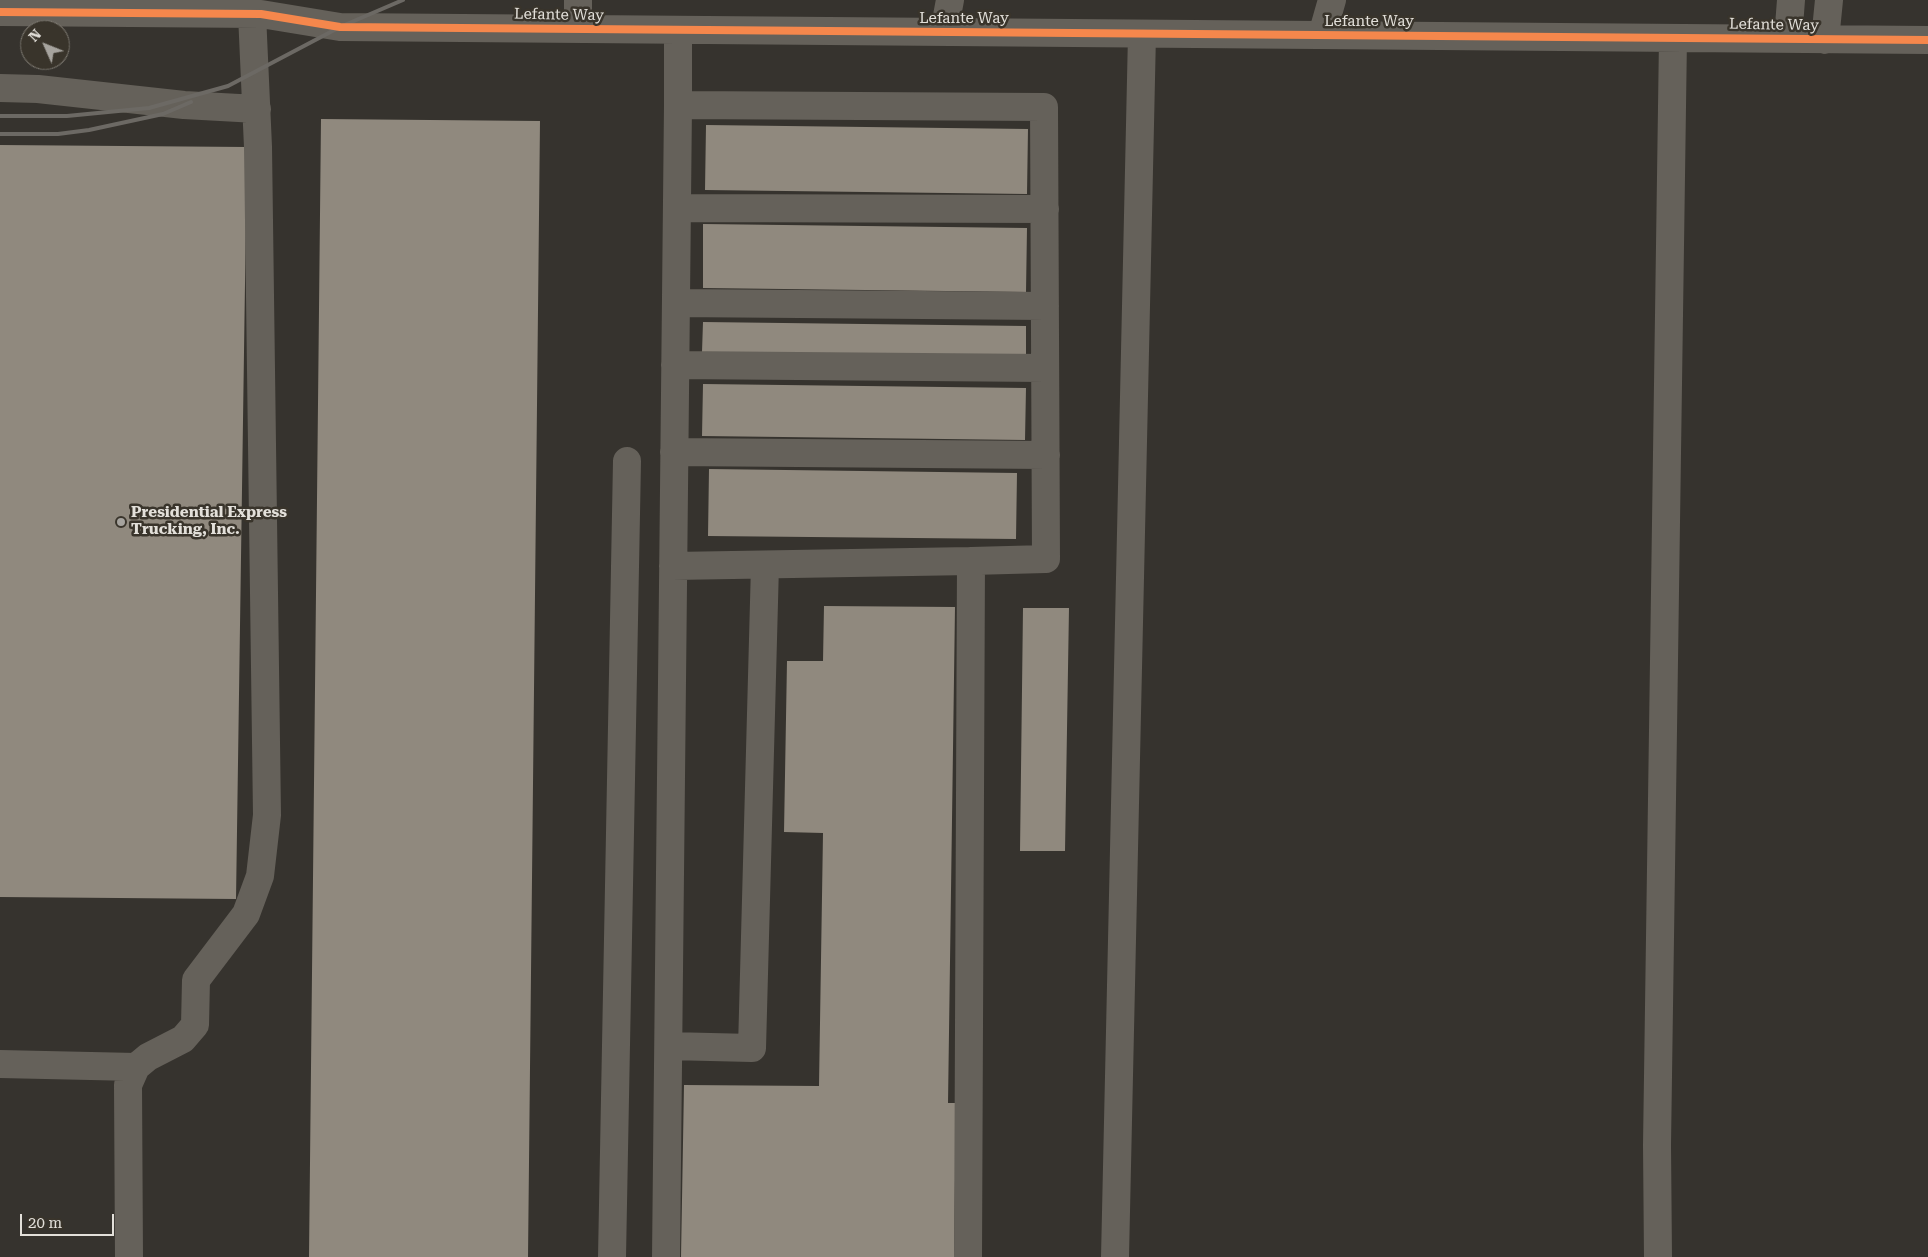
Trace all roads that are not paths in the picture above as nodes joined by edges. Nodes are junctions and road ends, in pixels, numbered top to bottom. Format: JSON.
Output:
{"nodes":[{"id":1,"x":578,"y":0,"type":"edge"},
{"id":2,"x":950,"y":0,"type":"edge"},
{"id":3,"x":1332,"y":0,"type":"edge"},
{"id":4,"x":1791,"y":0,"type":"edge"},
{"id":5,"x":1829,"y":0,"type":"edge"},
{"id":6,"x":0,"y":12,"type":"edge"},
{"id":7,"x":252,"y":14,"type":"junction"},
{"id":8,"x":578,"y":29,"type":"junction"},
{"id":9,"x":678,"y":30,"type":"junction"},
{"id":10,"x":944,"y":32,"type":"junction"},
{"id":11,"x":1142,"y":34,"type":"junction"},
{"id":12,"x":1322,"y":36,"type":"junction"},
{"id":13,"x":1673,"y":38,"type":"junction"},
{"id":14,"x":1788,"y":39,"type":"junction"},
{"id":15,"x":1825,"y":40,"type":"junction"},
{"id":16,"x":1928,"y":40,"type":"edge"},
{"id":17,"x":0,"y":88,"type":"edge"},
{"id":18,"x":678,"y":105,"type":"junction"},
{"id":19,"x":257,"y":109,"type":"junction"},
{"id":20,"x":677,"y":208,"type":"junction"},
{"id":21,"x":1045,"y":209,"type":"junction"},
{"id":22,"x":676,"y":303,"type":"junction"},
{"id":23,"x":1045,"y":306,"type":"junction"},
{"id":24,"x":675,"y":365,"type":"junction"},
{"id":25,"x":1045,"y":368,"type":"junction"},
{"id":26,"x":674,"y":452,"type":"junction"},
{"id":27,"x":1046,"y":455,"type":"junction"},
{"id":28,"x":626,"y":462,"type":"dead end"},
{"id":29,"x":971,"y":560,"type":"junction"},
{"id":30,"x":765,"y":565,"type":"junction"},
{"id":31,"x":673,"y":566,"type":"junction"},
{"id":32,"x":668,"y":1046,"type":"junction"},
{"id":33,"x":0,"y":1064,"type":"edge"},
{"id":34,"x":136,"y":1066,"type":"junction"},
{"id":35,"x":129,"y":1257,"type":"edge"},
{"id":36,"x":612,"y":1257,"type":"edge"},
{"id":37,"x":666,"y":1257,"type":"edge"},
{"id":38,"x":968,"y":1257,"type":"edge"},
{"id":39,"x":1116,"y":1257,"type":"edge"},
{"id":40,"x":1658,"y":1257,"type":"edge"}],
"edges":[{"from":1,"to":8,"type":"street"},
{"from":2,"to":10,"type":"street"},
{"from":3,"to":12,"type":"street"},
{"from":4,"to":14,"type":"street"},
{"from":5,"to":15,"type":"street"},
{"from":6,"to":7,"type":"street","name":"Lefante Way"},
{"from":7,"to":8,"type":"street","name":"Lefante Way"},
{"from":7,"to":19,"type":"street"},
{"from":8,"to":9,"type":"street","name":"Lefante Way"},
{"from":9,"to":10,"type":"street","name":"Lefante Way"},
{"from":9,"to":18,"type":"street"},
{"from":10,"to":11,"type":"street","name":"Lefante Way"},
{"from":11,"to":12,"type":"street","name":"Lefante Way"},
{"from":11,"to":39,"type":"street"},
{"from":12,"to":13,"type":"street","name":"Lefante Way"},
{"from":13,"to":14,"type":"street","name":"Lefante Way"},
{"from":13,"to":40,"type":"street"},
{"from":14,"to":15,"type":"street","name":"Lefante Way"},
{"from":15,"to":16,"type":"street","name":"Lefante Way"},
{"from":17,"to":19,"type":"street"},
{"from":18,"to":20,"type":"street"},
{"from":18,"to":21,"type":"street"},
{"from":19,"to":34,"type":"street"},
{"from":20,"to":21,"type":"street"},
{"from":20,"to":22,"type":"street"},
{"from":21,"to":23,"type":"street"},
{"from":22,"to":23,"type":"street"},
{"from":22,"to":24,"type":"street"},
{"from":23,"to":25,"type":"street"},
{"from":24,"to":25,"type":"street"},
{"from":24,"to":26,"type":"street"},
{"from":25,"to":27,"type":"street"},
{"from":26,"to":27,"type":"street"},
{"from":26,"to":31,"type":"street"},
{"from":27,"to":29,"type":"street"},
{"from":28,"to":36,"type":"street"},
{"from":29,"to":30,"type":"street"},
{"from":29,"to":38,"type":"street"},
{"from":30,"to":31,"type":"street"},
{"from":30,"to":32,"type":"street"},
{"from":31,"to":32,"type":"street"},
{"from":32,"to":37,"type":"street"},
{"from":33,"to":34,"type":"street"},
{"from":34,"to":35,"type":"street"}]}
